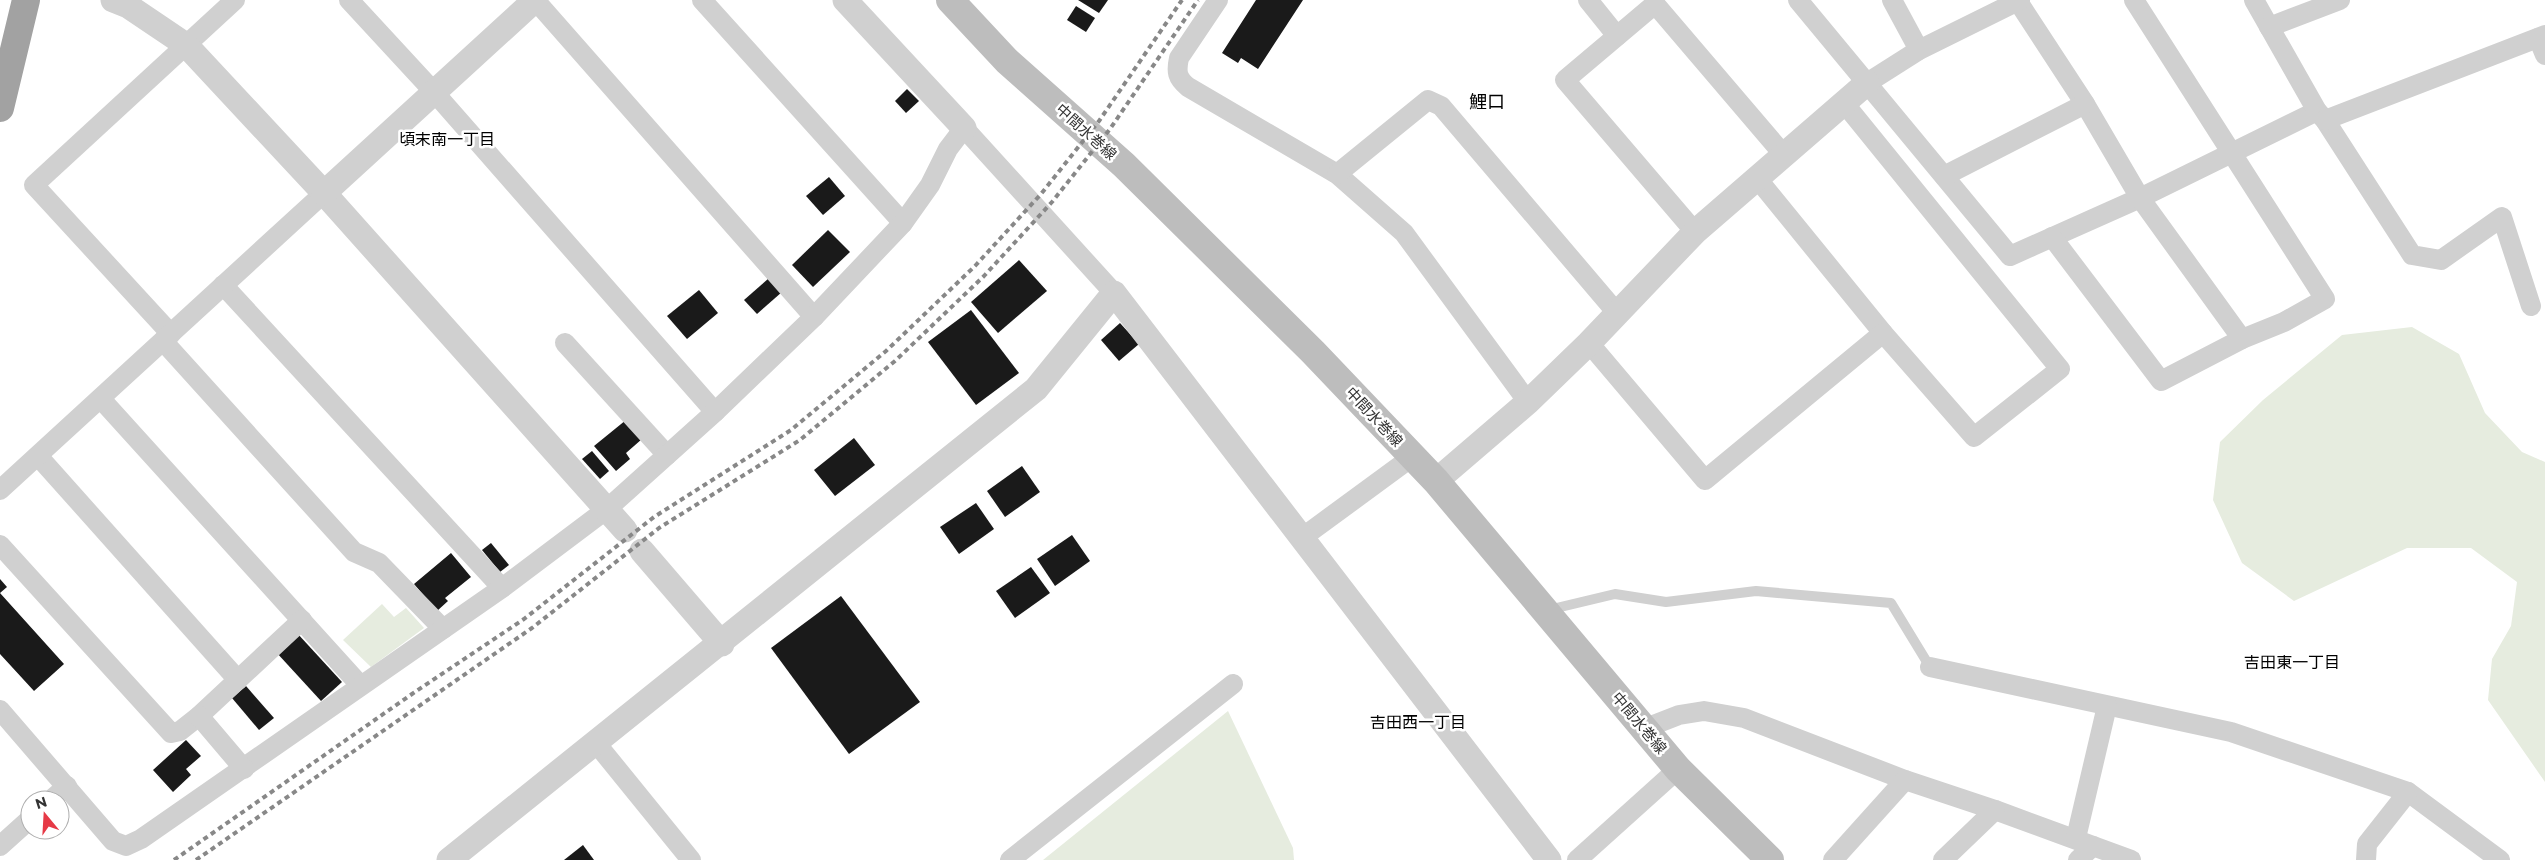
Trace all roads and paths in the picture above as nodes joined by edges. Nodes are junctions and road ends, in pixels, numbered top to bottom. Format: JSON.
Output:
{"nodes":[{"id":1,"x":26,"y":0,"type":"edge"},
{"id":2,"x":113,"y":0,"type":"edge"},
{"id":3,"x":349,"y":0,"type":"edge"},
{"id":4,"x":535,"y":0,"type":"edge"},
{"id":5,"x":702,"y":0,"type":"edge"},
{"id":6,"x":846,"y":0,"type":"edge"},
{"id":7,"x":950,"y":0,"type":"edge"},
{"id":8,"x":1218,"y":0,"type":"edge"},
{"id":9,"x":1588,"y":0,"type":"edge"},
{"id":10,"x":1798,"y":0,"type":"edge"},
{"id":11,"x":1892,"y":0,"type":"edge"},
{"id":12,"x":2018,"y":0,"type":"edge"},
{"id":13,"x":2134,"y":0,"type":"edge"},
{"id":14,"x":2254,"y":0,"type":"edge"},
{"id":15,"x":2340,"y":0,"type":"edge"},
{"id":16,"x":232,"y":1,"type":"edge"},
{"id":17,"x":2269,"y":27,"type":"junction"},
{"id":18,"x":1617,"y":36,"type":"junction"},
{"id":19,"x":2543,"y":43,"type":"edge"},
{"id":20,"x":186,"y":45,"type":"junction"},
{"id":21,"x":1919,"y":50,"type":"junction"},
{"id":22,"x":1867,"y":83,"type":"junction"},
{"id":23,"x":434,"y":92,"type":"junction"},
{"id":24,"x":1844,"y":103,"type":"junction"},
{"id":25,"x":2085,"y":104,"type":"junction"},
{"id":26,"x":0,"y":108,"type":"edge"},
{"id":27,"x":2321,"y":115,"type":"junction"},
{"id":28,"x":964,"y":128,"type":"junction"},
{"id":29,"x":2232,"y":153,"type":"junction"},
{"id":30,"x":1783,"y":154,"type":"junction"},
{"id":31,"x":1337,"y":174,"type":"junction"},
{"id":32,"x":1944,"y":176,"type":"junction"},
{"id":33,"x":1756,"y":177,"type":"junction"},
{"id":34,"x":324,"y":193,"type":"junction"},
{"id":35,"x":2140,"y":198,"type":"junction"},
{"id":36,"x":904,"y":223,"type":"junction"},
{"id":37,"x":1695,"y":232,"type":"junction"},
{"id":38,"x":2052,"y":237,"type":"junction"},
{"id":39,"x":223,"y":285,"type":"junction"},
{"id":40,"x":1114,"y":293,"type":"junction"},
{"id":41,"x":2531,"y":306,"type":"dead end"},
{"id":42,"x":1618,"y":313,"type":"junction"},
{"id":43,"x":814,"y":317,"type":"junction"},
{"id":44,"x":1883,"y":333,"type":"junction"},
{"id":45,"x":167,"y":337,"type":"junction"},
{"id":46,"x":2242,"y":339,"type":"junction"},
{"id":47,"x":565,"y":343,"type":"dead end"},
{"id":48,"x":1589,"y":344,"type":"junction"},
{"id":49,"x":101,"y":398,"type":"junction"},
{"id":50,"x":1528,"y":402,"type":"junction"},
{"id":51,"x":715,"y":412,"type":"junction"},
{"id":52,"x":667,"y":455,"type":"junction"},
{"id":53,"x":38,"y":456,"type":"junction"},
{"id":54,"x":1412,"y":457,"type":"junction"},
{"id":55,"x":1436,"y":481,"type":"junction"},
{"id":56,"x":0,"y":490,"type":"edge"},
{"id":57,"x":607,"y":509,"type":"junction"},
{"id":58,"x":625,"y":530,"type":"dead end"},
{"id":59,"x":1303,"y":537,"type":"junction"},
{"id":60,"x":0,"y":545,"type":"edge"},
{"id":61,"x":642,"y":551,"type":"dead end"},
{"id":62,"x":502,"y":588,"type":"junction"},
{"id":63,"x":1547,"y":611,"type":"junction"},
{"id":64,"x":302,"y":620,"type":"junction"},
{"id":65,"x":443,"y":629,"type":"junction"},
{"id":66,"x":722,"y":644,"type":"junction"},
{"id":67,"x":1930,"y":668,"type":"joint"},
{"id":68,"x":238,"y":680,"type":"junction"},
{"id":69,"x":1233,"y":684,"type":"dead end"},
{"id":70,"x":360,"y":685,"type":"junction"},
{"id":71,"x":2106,"y":706,"type":"junction"},
{"id":72,"x":0,"y":710,"type":"edge"},
{"id":73,"x":199,"y":716,"type":"junction"},
{"id":74,"x":1643,"y":729,"type":"junction"},
{"id":75,"x":596,"y":743,"type":"junction"},
{"id":76,"x":244,"y":769,"type":"junction"},
{"id":77,"x":1678,"y":769,"type":"junction"},
{"id":78,"x":1906,"y":780,"type":"junction"},
{"id":79,"x":67,"y":786,"type":"junction"},
{"id":80,"x":62,"y":790,"type":"edge"},
{"id":81,"x":2408,"y":792,"type":"junction"},
{"id":82,"x":1995,"y":810,"type":"junction"},
{"id":83,"x":20,"y":828,"type":"edge"},
{"id":84,"x":2085,"y":842,"type":"junction"},
{"id":85,"x":0,"y":846,"type":"edge"},
{"id":86,"x":449,"y":860,"type":"edge"},
{"id":87,"x":691,"y":860,"type":"edge"},
{"id":88,"x":1010,"y":860,"type":"edge"},
{"id":89,"x":1549,"y":860,"type":"edge"},
{"id":90,"x":1577,"y":860,"type":"edge"},
{"id":91,"x":1770,"y":860,"type":"edge"},
{"id":92,"x":1833,"y":860,"type":"edge"},
{"id":93,"x":1943,"y":860,"type":"edge"},
{"id":94,"x":2078,"y":860,"type":"edge"},
{"id":95,"x":2131,"y":860,"type":"edge"},
{"id":96,"x":2366,"y":860,"type":"edge"},
{"id":97,"x":2500,"y":860,"type":"edge"}],
"edges":[{"from":1,"to":26,"type":"highway"},
{"from":2,"to":20,"type":"street"},
{"from":3,"to":23,"type":"street"},
{"from":4,"to":23,"type":"street"},
{"from":4,"to":43,"type":"street"},
{"from":5,"to":36,"type":"street"},
{"from":6,"to":28,"type":"street"},
{"from":7,"to":54,"type":"main road","name":"中間水巻線"},
{"from":8,"to":31,"type":"street"},
{"from":9,"to":18,"type":"street"},
{"from":10,"to":22,"type":"street"},
{"from":11,"to":21,"type":"street"},
{"from":12,"to":21,"type":"street"},
{"from":12,"to":25,"type":"street"},
{"from":13,"to":29,"type":"street"},
{"from":14,"to":17,"type":"street"},
{"from":15,"to":17,"type":"street"},
{"from":16,"to":20,"type":"street"},
{"from":17,"to":27,"type":"street"},
{"from":18,"to":30,"type":"street"},
{"from":18,"to":37,"type":"street"},
{"from":19,"to":27,"type":"street"},
{"from":20,"to":34,"type":"street"},
{"from":20,"to":45,"type":"street"},
{"from":21,"to":22,"type":"street"},
{"from":22,"to":24,"type":"street"},
{"from":22,"to":32,"type":"street"},
{"from":23,"to":34,"type":"street"},
{"from":23,"to":51,"type":"street"},
{"from":24,"to":30,"type":"street"},
{"from":24,"to":44,"type":"street"},
{"from":25,"to":32,"type":"street"},
{"from":25,"to":35,"type":"street"},
{"from":27,"to":29,"type":"street"},
{"from":27,"to":41,"type":"street"},
{"from":28,"to":36,"type":"street"},
{"from":28,"to":40,"type":"street"},
{"from":29,"to":35,"type":"street"},
{"from":29,"to":46,"type":"street"},
{"from":30,"to":33,"type":"street"},
{"from":31,"to":42,"type":"street"},
{"from":31,"to":50,"type":"street"},
{"from":32,"to":38,"type":"street"},
{"from":33,"to":37,"type":"street"},
{"from":33,"to":44,"type":"street"},
{"from":34,"to":39,"type":"street"},
{"from":34,"to":57,"type":"street"},
{"from":35,"to":38,"type":"street"},
{"from":35,"to":46,"type":"street"},
{"from":36,"to":43,"type":"street"},
{"from":37,"to":42,"type":"street"},
{"from":38,"to":46,"type":"street"},
{"from":39,"to":45,"type":"street"},
{"from":39,"to":62,"type":"street"},
{"from":40,"to":59,"type":"street"},
{"from":40,"to":66,"type":"street"},
{"from":42,"to":48,"type":"street"},
{"from":43,"to":51,"type":"street"},
{"from":44,"to":48,"type":"street"},
{"from":45,"to":49,"type":"street"},
{"from":45,"to":65,"type":"street"},
{"from":47,"to":52,"type":"street"},
{"from":48,"to":50,"type":"street"},
{"from":49,"to":53,"type":"street"},
{"from":49,"to":64,"type":"street"},
{"from":50,"to":55,"type":"street"},
{"from":51,"to":52,"type":"street"},
{"from":52,"to":57,"type":"street"},
{"from":53,"to":56,"type":"street"},
{"from":53,"to":68,"type":"street"},
{"from":54,"to":55,"type":"main road","name":"中間水巻線"},
{"from":54,"to":59,"type":"street"},
{"from":55,"to":63,"type":"main road","name":"中間水巻線"},
{"from":57,"to":58,"type":"street"},
{"from":57,"to":62,"type":"street"},
{"from":59,"to":89,"type":"street"},
{"from":60,"to":73,"type":"street"},
{"from":61,"to":66,"type":"street"},
{"from":62,"to":65,"type":"street"},
{"from":63,"to":67,"type":"lane"},
{"from":63,"to":74,"type":"main road","name":"中間水巻線"},
{"from":64,"to":68,"type":"street"},
{"from":64,"to":70,"type":"street"},
{"from":65,"to":70,"type":"street"},
{"from":66,"to":75,"type":"street"},
{"from":67,"to":71,"type":"street"},
{"from":68,"to":73,"type":"street"},
{"from":69,"to":88,"type":"street"},
{"from":70,"to":76,"type":"street"},
{"from":71,"to":81,"type":"street"},
{"from":71,"to":84,"type":"street"},
{"from":72,"to":79,"type":"street"},
{"from":73,"to":76,"type":"street"},
{"from":74,"to":77,"type":"main road","name":"中間水巻線"},
{"from":74,"to":78,"type":"street"},
{"from":75,"to":86,"type":"street"},
{"from":75,"to":87,"type":"street"},
{"from":76,"to":79,"type":"street"},
{"from":77,"to":90,"type":"street"},
{"from":77,"to":91,"type":"main road","name":"中間水巻線"},
{"from":78,"to":82,"type":"street"},
{"from":78,"to":92,"type":"street"},
{"from":79,"to":80,"type":"street"},
{"from":81,"to":96,"type":"street"},
{"from":81,"to":97,"type":"street"},
{"from":82,"to":84,"type":"street"},
{"from":82,"to":93,"type":"street"},
{"from":83,"to":85,"type":"street"},
{"from":84,"to":94,"type":"street"},
{"from":84,"to":95,"type":"street"}]}
